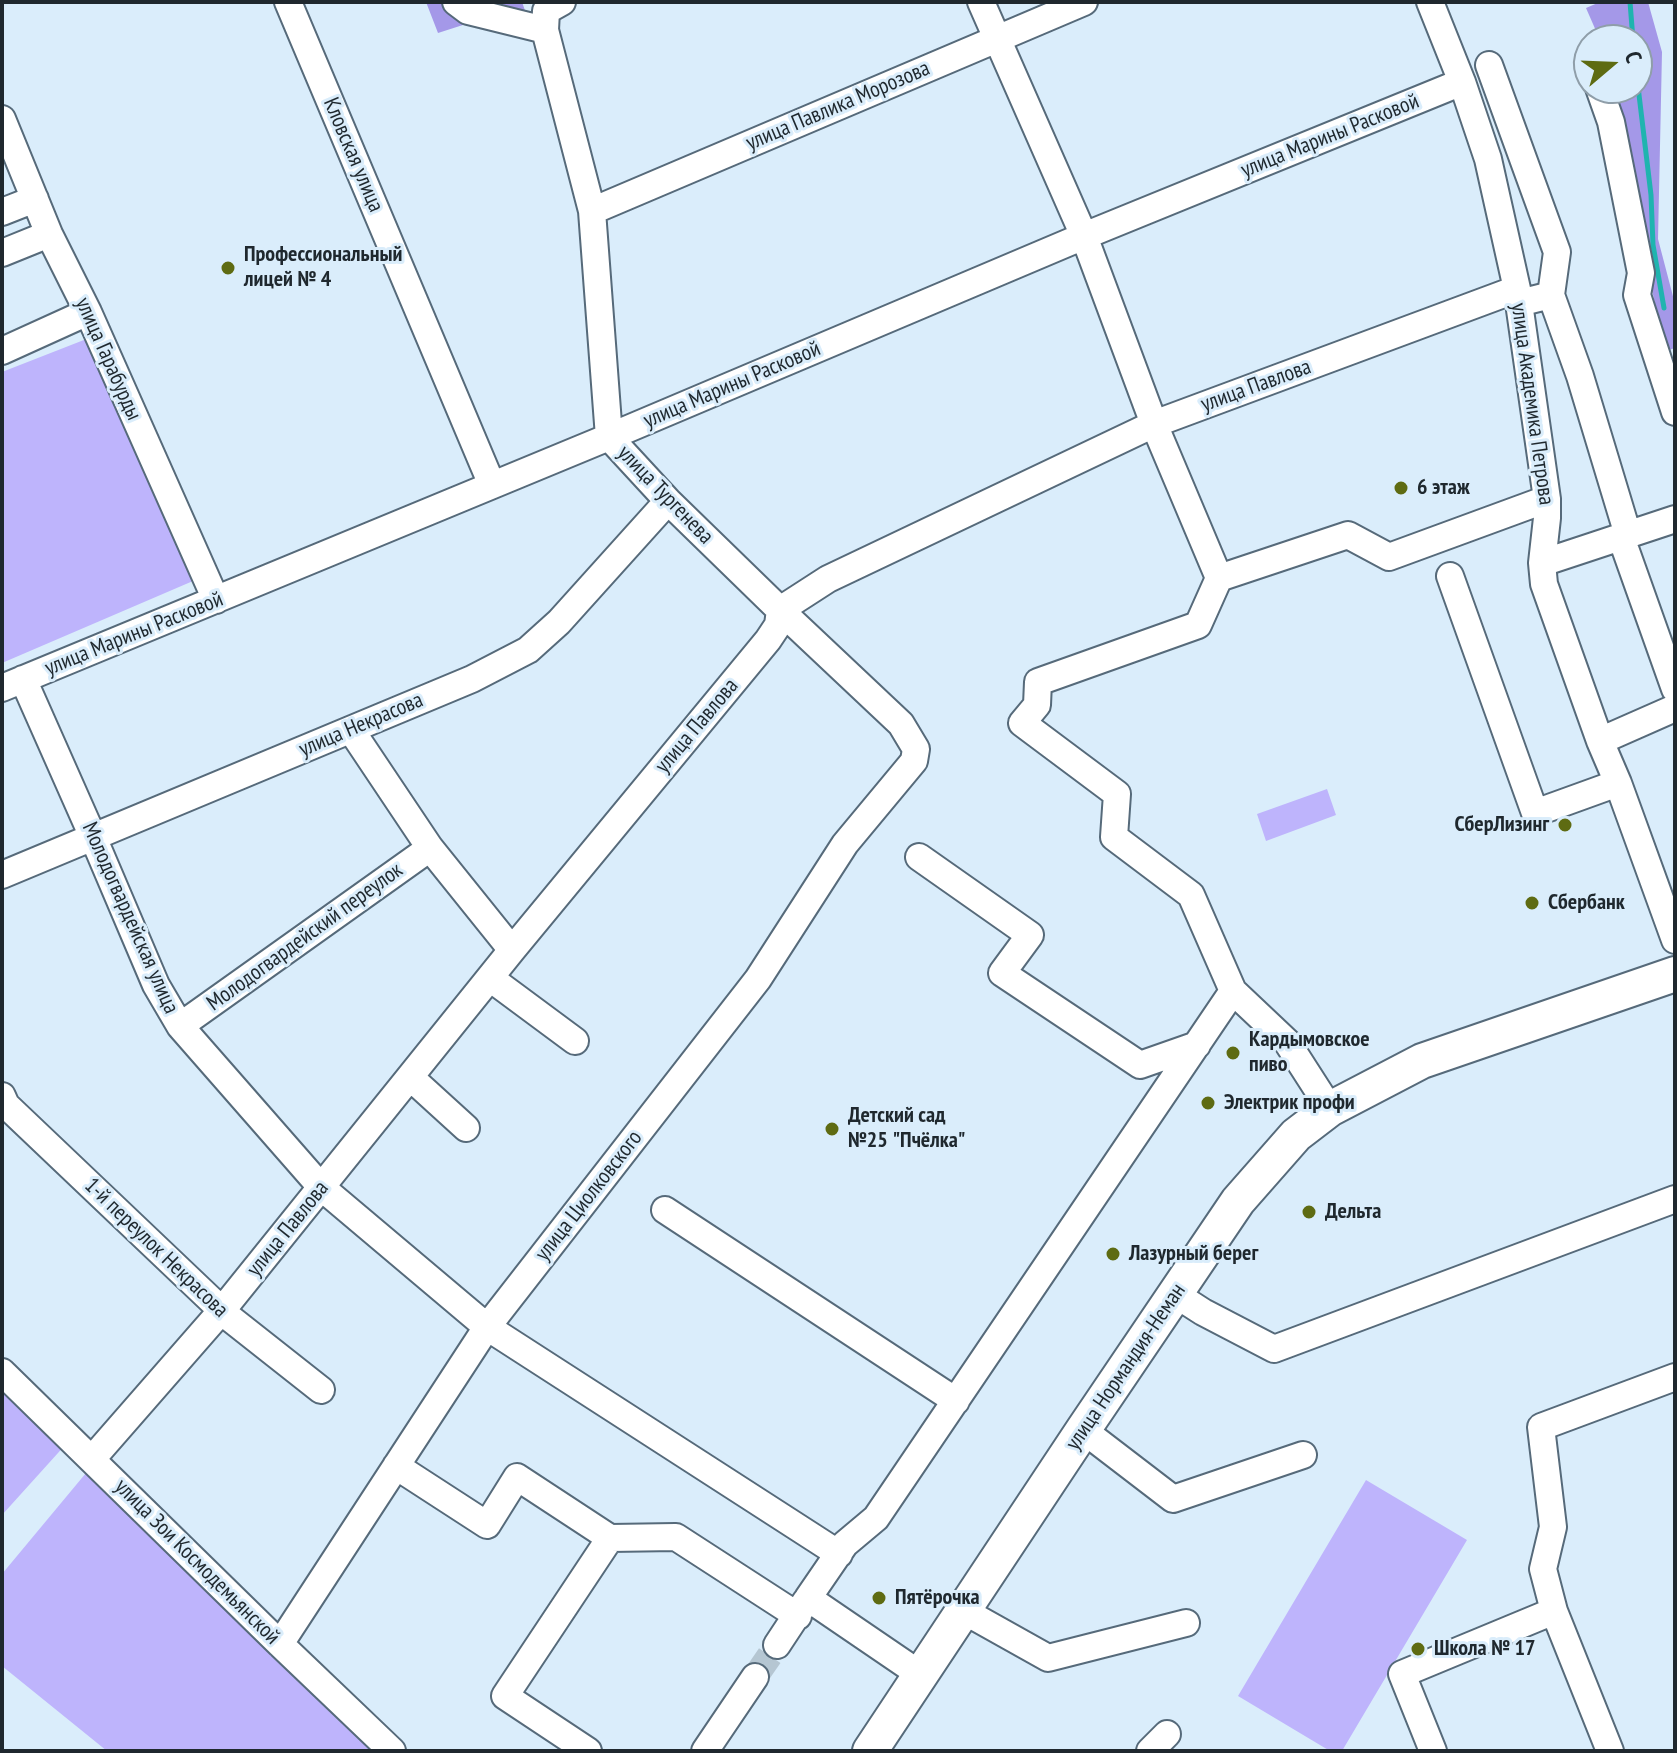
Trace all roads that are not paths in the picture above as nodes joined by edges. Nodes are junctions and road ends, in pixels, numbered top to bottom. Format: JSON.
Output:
{"nodes":[{"id":1,"x":288,"y":2,"type":"edge"},
{"id":2,"x":456,"y":2,"type":"edge"},
{"id":3,"x":981,"y":2,"type":"edge"},
{"id":4,"x":1084,"y":2,"type":"edge"},
{"id":5,"x":1430,"y":2,"type":"edge"},
{"id":6,"x":551,"y":14,"type":"edge"},
{"id":7,"x":996,"y":38,"type":"junction"},
{"id":8,"x":1489,"y":65,"type":"dead end"},
{"id":9,"x":1462,"y":82,"type":"junction"},
{"id":10,"x":1605,"y":104,"type":"edge"},
{"id":11,"x":2,"y":119,"type":"edge"},
{"id":12,"x":35,"y":199,"type":"junction"},
{"id":13,"x":592,"y":211,"type":"junction"},
{"id":14,"x":2,"y":212,"type":"edge"},
{"id":15,"x":49,"y":234,"type":"junction"},
{"id":16,"x":1084,"y":236,"type":"junction"},
{"id":17,"x":2,"y":253,"type":"edge"},
{"id":18,"x":1551,"y":295,"type":"junction"},
{"id":19,"x":1518,"y":296,"type":"junction"},
{"id":20,"x":88,"y":312,"type":"junction"},
{"id":21,"x":2,"y":351,"type":"edge"},
{"id":22,"x":1675,"y":412,"type":"edge"},
{"id":23,"x":1154,"y":424,"type":"junction"},
{"id":24,"x":609,"y":437,"type":"junction"},
{"id":25,"x":492,"y":485,"type":"junction"},
{"id":26,"x":1547,"y":499,"type":"junction"},
{"id":27,"x":668,"y":501,"type":"junction"},
{"id":28,"x":1675,"y":519,"type":"edge"},
{"id":29,"x":1625,"y":536,"type":"junction"},
{"id":30,"x":1542,"y":563,"type":"junction"},
{"id":31,"x":1450,"y":576,"type":"dead end"},
{"id":32,"x":1219,"y":578,"type":"junction"},
{"id":33,"x":216,"y":600,"type":"junction"},
{"id":34,"x":780,"y":610,"type":"junction"},
{"id":35,"x":12,"y":684,"type":"edge"},
{"id":36,"x":1675,"y":689,"type":"edge"},
{"id":37,"x":1675,"y":708,"type":"edge"},
{"id":38,"x":351,"y":730,"type":"junction"},
{"id":39,"x":1600,"y":741,"type":"junction"},
{"id":40,"x":914,"y":761,"type":"joint"},
{"id":41,"x":1618,"y":783,"type":"junction"},
{"id":42,"x":93,"y":837,"type":"junction"},
{"id":43,"x":430,"y":848,"type":"junction"},
{"id":44,"x":919,"y":857,"type":"dead end"},
{"id":45,"x":2,"y":875,"type":"edge"},
{"id":46,"x":1675,"y":940,"type":"edge"},
{"id":47,"x":512,"y":950,"type":"junction"},
{"id":48,"x":1675,"y":974,"type":"edge"},
{"id":49,"x":490,"y":978,"type":"junction"},
{"id":50,"x":1233,"y":991,"type":"junction"},
{"id":51,"x":180,"y":1026,"type":"junction"},
{"id":52,"x":575,"y":1041,"type":"dead end"},
{"id":53,"x":1197,"y":1045,"type":"junction"},
{"id":54,"x":410,"y":1077,"type":"junction"},
{"id":55,"x":2,"y":1096,"type":"edge"},
{"id":56,"x":1330,"y":1109,"type":"junction"},
{"id":57,"x":466,"y":1128,"type":"dead end"},
{"id":58,"x":321,"y":1187,"type":"junction"},
{"id":59,"x":1675,"y":1199,"type":"edge"},
{"id":60,"x":665,"y":1210,"type":"dead end"},
{"id":61,"x":1175,"y":1294,"type":"junction"},
{"id":62,"x":223,"y":1309,"type":"junction"},
{"id":63,"x":487,"y":1327,"type":"junction"},
{"id":64,"x":2,"y":1372,"type":"edge"},
{"id":65,"x":1675,"y":1377,"type":"edge"},
{"id":66,"x":321,"y":1390,"type":"dead end"},
{"id":67,"x":956,"y":1401,"type":"junction"},
{"id":68,"x":1083,"y":1430,"type":"junction"},
{"id":69,"x":1303,"y":1455,"type":"dead end"},
{"id":70,"x":92,"y":1459,"type":"junction"},
{"id":71,"x":396,"y":1466,"type":"junction"},
{"id":72,"x":610,"y":1538,"type":"junction"},
{"id":73,"x":839,"y":1554,"type":"junction"},
{"id":74,"x":803,"y":1607,"type":"junction"},
{"id":75,"x":964,"y":1611,"type":"junction"},
{"id":76,"x":1554,"y":1611,"type":"junction"},
{"id":77,"x":1186,"y":1623,"type":"dead end"},
{"id":78,"x":280,"y":1644,"type":"junction"},
{"id":79,"x":777,"y":1645,"type":"tunnel mouth"},
{"id":80,"x":921,"y":1675,"type":"junction"},
{"id":81,"x":755,"y":1677,"type":"tunnel mouth"},
{"id":82,"x":392,"y":1751,"type":"edge"},
{"id":83,"x":588,"y":1751,"type":"edge"},
{"id":84,"x":705,"y":1751,"type":"edge"},
{"id":85,"x":870,"y":1751,"type":"edge"},
{"id":86,"x":1433,"y":1751,"type":"edge"},
{"id":87,"x":1610,"y":1751,"type":"edge"}],
"edges":[{"from":1,"to":25,"type":"street","name":"Кловская улица"},
{"from":2,"to":6,"type":"street"},
{"from":3,"to":7,"type":"street"},
{"from":4,"to":7,"type":"street","name":"улица Павлика Морозова"},
{"from":5,"to":9,"type":"street","name":"улица Академика Петрова"},
{"from":6,"to":13,"type":"street","name":"улица Тургенева"},
{"from":7,"to":13,"type":"street","name":"улица Павлика Морозова"},
{"from":7,"to":16,"type":"street"},
{"from":8,"to":18,"type":"street"},
{"from":9,"to":16,"type":"street","name":"улица Марины Расковой"},
{"from":9,"to":19,"type":"street","name":"улица Академика Петрова"},
{"from":10,"to":22,"type":"street"},
{"from":11,"to":12,"type":"street","name":"улица Гарабурды"},
{"from":12,"to":14,"type":"street"},
{"from":12,"to":15,"type":"street","name":"улица Гарабурды"},
{"from":13,"to":24,"type":"street","name":"улица Тургенева"},
{"from":15,"to":17,"type":"street"},
{"from":15,"to":20,"type":"street","name":"улица Гарабурды"},
{"from":16,"to":23,"type":"street"},
{"from":16,"to":24,"type":"street","name":"улица Марины Расковой"},
{"from":18,"to":19,"type":"street","name":"улица Павлова"},
{"from":18,"to":29,"type":"street"},
{"from":19,"to":23,"type":"street","name":"улица Павлова"},
{"from":19,"to":26,"type":"street","name":"улица Академика Петрова"},
{"from":20,"to":21,"type":"street"},
{"from":20,"to":33,"type":"street","name":"улица Гарабурды"},
{"from":23,"to":32,"type":"street"},
{"from":23,"to":34,"type":"street","name":"улица Павлова"},
{"from":24,"to":25,"type":"street","name":"улица Марины Расковой"},
{"from":24,"to":27,"type":"street","name":"улица Тургенева"},
{"from":25,"to":33,"type":"street","name":"улица Марины Расковой"},
{"from":26,"to":30,"type":"street","name":"улица Академика Петрова"},
{"from":26,"to":32,"type":"street"},
{"from":27,"to":34,"type":"street","name":"улица Тургенева"},
{"from":27,"to":38,"type":"street","name":"улица Некрасова"},
{"from":28,"to":29,"type":"street"},
{"from":29,"to":30,"type":"street"},
{"from":29,"to":36,"type":"street"},
{"from":30,"to":39,"type":"street","name":"улица Академика Петрова"},
{"from":31,"to":41,"type":"street"},
{"from":32,"to":50,"type":"street"},
{"from":33,"to":35,"type":"street","name":"улица Марины Расковой"},
{"from":34,"to":40,"type":"street","name":"улица Тургенева"},
{"from":34,"to":47,"type":"street","name":"улица Павлова"},
{"from":35,"to":42,"type":"street","name":"Молодогвардейская улица"},
{"from":37,"to":39,"type":"street"},
{"from":38,"to":42,"type":"street","name":"улица Некрасова"},
{"from":38,"to":43,"type":"street"},
{"from":39,"to":41,"type":"street","name":"улица Академика Петрова"},
{"from":40,"to":63,"type":"street","name":"улица Циолковского"},
{"from":41,"to":46,"type":"street","name":"улица Академика Петрова"},
{"from":42,"to":45,"type":"street","name":"улица Некрасова"},
{"from":42,"to":51,"type":"street","name":"Молодогвардейская улица"},
{"from":43,"to":47,"type":"street"},
{"from":43,"to":51,"type":"street","name":"Молодогвардейский переулок"},
{"from":44,"to":53,"type":"street"},
{"from":47,"to":49,"type":"street","name":"улица Павлова"},
{"from":48,"to":56,"type":"main road","name":"улица Нормандия-Неман"},
{"from":49,"to":52,"type":"street"},
{"from":49,"to":54,"type":"street","name":"улица Павлова"},
{"from":50,"to":53,"type":"street"},
{"from":50,"to":56,"type":"street"},
{"from":51,"to":58,"type":"street","name":"Молодогвардейская улица"},
{"from":53,"to":67,"type":"street"},
{"from":54,"to":57,"type":"street"},
{"from":54,"to":58,"type":"street","name":"улица Павлова"},
{"from":55,"to":62,"type":"street","name":"1-й переулок Некрасова"},
{"from":56,"to":61,"type":"main road","name":"улица Нормандия-Неман"},
{"from":58,"to":62,"type":"street","name":"улица Павлова"},
{"from":58,"to":63,"type":"street","name":"Молодогвардейская улица"},
{"from":59,"to":61,"type":"street"},
{"from":60,"to":67,"type":"street"},
{"from":61,"to":68,"type":"main road","name":"улица Нормандия-Неман"},
{"from":62,"to":66,"type":"street","name":"1-й переулок Некрасова"},
{"from":62,"to":70,"type":"street","name":"улица Павлова"},
{"from":63,"to":71,"type":"street","name":"улица Циолковского"},
{"from":63,"to":73,"type":"street","name":"Молодогвардейская улица"},
{"from":64,"to":70,"type":"street","name":"улица Зои Космодемьянской"},
{"from":65,"to":76,"type":"street"},
{"from":67,"to":73,"type":"street"},
{"from":68,"to":69,"type":"street"},
{"from":68,"to":75,"type":"main road","name":"улица Нормандия-Неман"},
{"from":70,"to":78,"type":"street","name":"улица Зои Космодемьянской"},
{"from":71,"to":72,"type":"street"},
{"from":71,"to":78,"type":"street","name":"улица Циолковского"},
{"from":72,"to":74,"type":"street"},
{"from":72,"to":83,"type":"street"},
{"from":73,"to":74,"type":"street"},
{"from":74,"to":79,"type":"street"},
{"from":74,"to":80,"type":"street"},
{"from":75,"to":77,"type":"street"},
{"from":75,"to":80,"type":"main road","name":"улица Нормандия-Неман"},
{"from":76,"to":86,"type":"street"},
{"from":76,"to":87,"type":"street"},
{"from":78,"to":82,"type":"street","name":"улица Зои Космодемьянской"},
{"from":80,"to":85,"type":"main road","name":"улица Нормандия-Неман"},
{"from":81,"to":84,"type":"street"}]}
